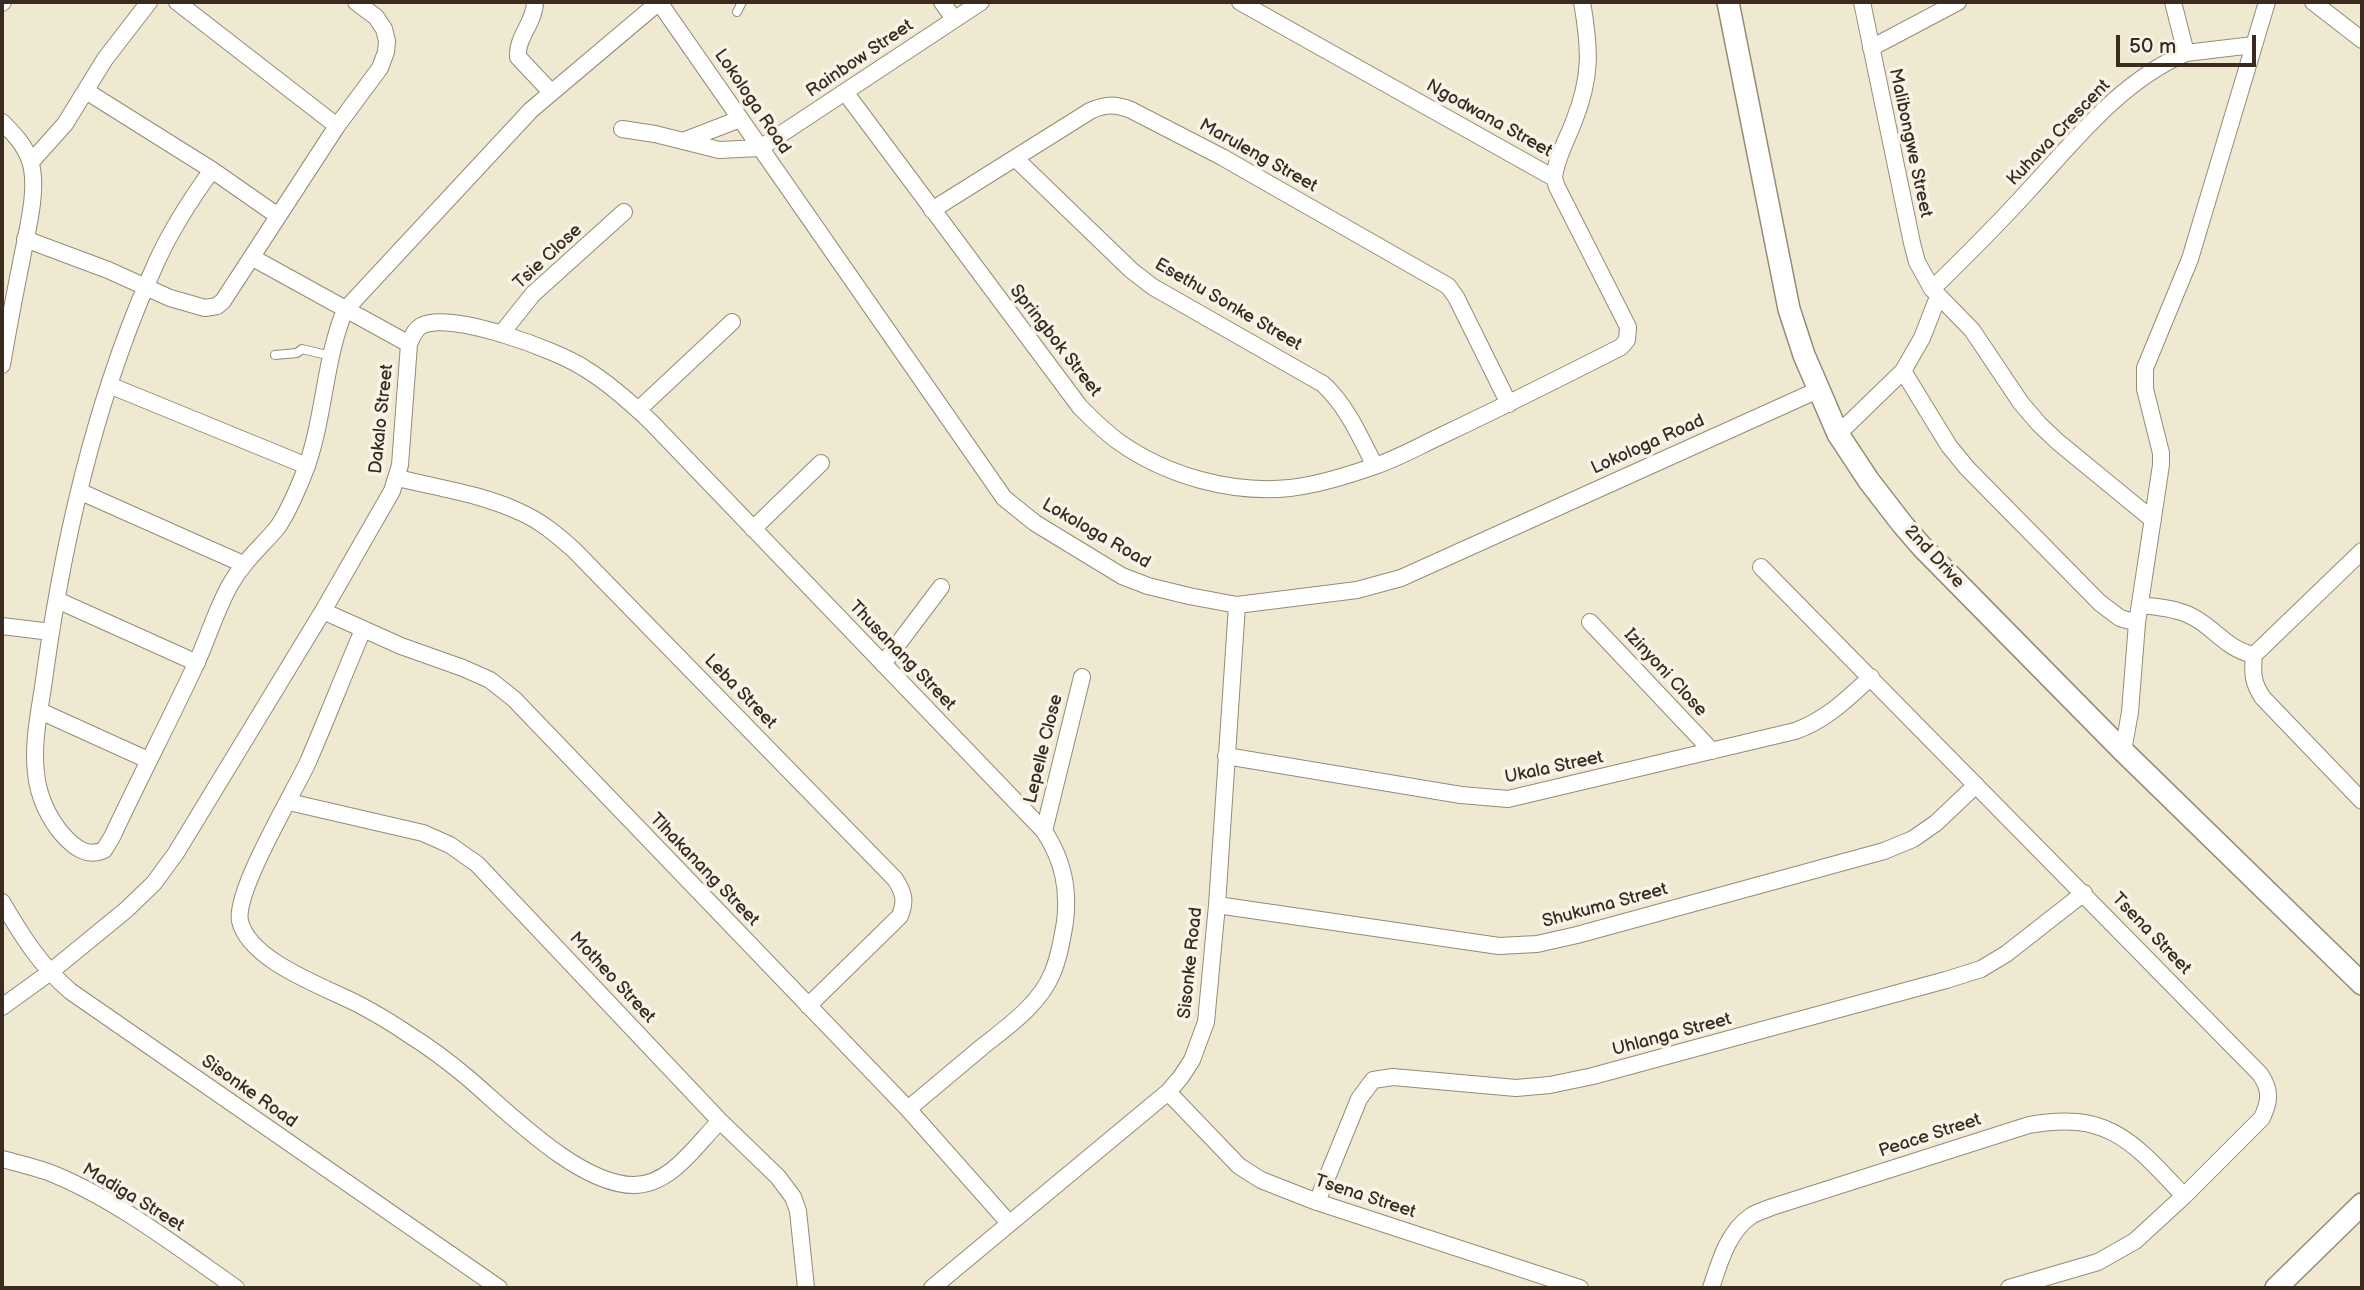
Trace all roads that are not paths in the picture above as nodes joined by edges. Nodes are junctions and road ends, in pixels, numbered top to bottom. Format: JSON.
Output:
{"nodes":[{"id":1,"x":149,"y":2,"type":"edge"},
{"id":2,"x":177,"y":2,"type":"edge"},
{"id":3,"x":356,"y":2,"type":"edge"},
{"id":4,"x":535,"y":2,"type":"edge"},
{"id":5,"x":659,"y":2,"type":"edge"},
{"id":6,"x":742,"y":2,"type":"edge"},
{"id":7,"x":942,"y":2,"type":"edge"},
{"id":8,"x":981,"y":2,"type":"edge"},
{"id":9,"x":1240,"y":2,"type":"edge"},
{"id":10,"x":1582,"y":2,"type":"edge"},
{"id":11,"x":1728,"y":2,"type":"edge"},
{"id":12,"x":1862,"y":2,"type":"edge"},
{"id":13,"x":1958,"y":2,"type":"edge"},
{"id":14,"x":2173,"y":2,"type":"edge"},
{"id":15,"x":2267,"y":2,"type":"edge"},
{"id":16,"x":2313,"y":2,"type":"edge"},
{"id":17,"x":737,"y":12,"type":"dead end"},
{"id":18,"x":954,"y":19,"type":"junction"},
{"id":19,"x":2362,"y":40,"type":"edge"},
{"id":20,"x":2253,"y":45,"type":"junction"},
{"id":21,"x":1871,"y":48,"type":"junction"},
{"id":22,"x":2186,"y":53,"type":"junction"},
{"id":23,"x":86,"y":90,"type":"junction"},
{"id":24,"x":551,"y":92,"type":"junction"},
{"id":25,"x":845,"y":92,"type":"junction"},
{"id":26,"x":740,"y":119,"type":"junction"},
{"id":27,"x":2,"y":122,"type":"edge"},
{"id":28,"x":337,"y":126,"type":"junction"},
{"id":29,"x":622,"y":129,"type":"dead end"},
{"id":30,"x":683,"y":141,"type":"junction"},
{"id":31,"x":760,"y":148,"type":"junction"},
{"id":32,"x":1016,"y":159,"type":"junction"},
{"id":33,"x":31,"y":162,"type":"junction"},
{"id":34,"x":212,"y":170,"type":"junction"},
{"id":35,"x":1555,"y":178,"type":"junction"},
{"id":36,"x":932,"y":210,"type":"junction"},
{"id":37,"x":625,"y":212,"type":"dead end"},
{"id":38,"x":278,"y":216,"type":"junction"},
{"id":39,"x":25,"y":239,"type":"junction"},
{"id":40,"x":253,"y":258,"type":"junction"},
{"id":41,"x":146,"y":287,"type":"junction"},
{"id":42,"x":1935,"y":293,"type":"junction"},
{"id":43,"x":345,"y":310,"type":"junction"},
{"id":44,"x":732,"y":321,"type":"dead end"},
{"id":45,"x":447,"y":323,"type":"joint"},
{"id":46,"x":501,"y":334,"type":"junction"},
{"id":47,"x":409,"y":344,"type":"junction"},
{"id":48,"x":1621,"y":347,"type":"joint"},
{"id":49,"x":275,"y":355,"type":"dead end"},
{"id":50,"x":331,"y":356,"type":"junction"},
{"id":51,"x":2,"y":365,"type":"edge"},
{"id":52,"x":1903,"y":371,"type":"junction"},
{"id":53,"x":109,"y":385,"type":"junction"},
{"id":54,"x":1818,"y":390,"type":"junction"},
{"id":55,"x":1509,"y":404,"type":"junction"},
{"id":56,"x":638,"y":410,"type":"junction"},
{"id":57,"x":1838,"y":434,"type":"junction"},
{"id":58,"x":821,"y":463,"type":"dead end"},
{"id":59,"x":307,"y":466,"type":"junction"},
{"id":60,"x":1375,"y":466,"type":"junction"},
{"id":61,"x":398,"y":478,"type":"junction"},
{"id":62,"x":80,"y":492,"type":"junction"},
{"id":63,"x":2153,"y":520,"type":"junction"},
{"id":64,"x":753,"y":529,"type":"junction"},
{"id":65,"x":2362,"y":551,"type":"edge"},
{"id":66,"x":243,"y":564,"type":"junction"},
{"id":67,"x":1761,"y":566,"type":"dead end"},
{"id":68,"x":940,"y":587,"type":"dead end"},
{"id":69,"x":57,"y":600,"type":"junction"},
{"id":70,"x":1237,"y":605,"type":"junction"},
{"id":71,"x":2140,"y":605,"type":"junction"},
{"id":72,"x":323,"y":611,"type":"junction"},
{"id":73,"x":1590,"y":622,"type":"dead end"},
{"id":74,"x":2137,"y":623,"type":"junction"},
{"id":75,"x":2,"y":626,"type":"edge"},
{"id":76,"x":363,"y":630,"type":"junction"},
{"id":77,"x":51,"y":632,"type":"junction"},
{"id":78,"x":2255,"y":655,"type":"junction"},
{"id":79,"x":197,"y":663,"type":"junction"},
{"id":80,"x":883,"y":664,"type":"junction"},
{"id":81,"x":1082,"y":677,"type":"dead end"},
{"id":82,"x":1871,"y":677,"type":"junction"},
{"id":83,"x":40,"y":711,"type":"junction"},
{"id":84,"x":1712,"y":751,"type":"junction"},
{"id":85,"x":2123,"y":751,"type":"junction"},
{"id":86,"x":1226,"y":756,"type":"junction"},
{"id":87,"x":148,"y":760,"type":"junction"},
{"id":88,"x":1976,"y":785,"type":"junction"},
{"id":89,"x":2361,"y":797,"type":"edge"},
{"id":90,"x":289,"y":802,"type":"junction"},
{"id":91,"x":1044,"y":831,"type":"junction"},
{"id":92,"x":2084,"y":894,"type":"junction"},
{"id":93,"x":2,"y":902,"type":"edge"},
{"id":94,"x":1217,"y":905,"type":"junction"},
{"id":95,"x":49,"y":973,"type":"junction"},
{"id":96,"x":2362,"y":984,"type":"edge"},
{"id":97,"x":808,"y":1006,"type":"junction"},
{"id":98,"x":2,"y":1007,"type":"edge"},
{"id":99,"x":1168,"y":1092,"type":"junction"},
{"id":100,"x":908,"y":1109,"type":"junction"},
{"id":101,"x":720,"y":1121,"type":"junction"},
{"id":102,"x":2,"y":1158,"type":"edge"},
{"id":103,"x":2184,"y":1196,"type":"junction"},
{"id":104,"x":1317,"y":1202,"type":"junction"},
{"id":105,"x":2362,"y":1205,"type":"edge"},
{"id":106,"x":1009,"y":1223,"type":"junction"},
{"id":107,"x":236,"y":1288,"type":"edge"},
{"id":108,"x":499,"y":1288,"type":"edge"},
{"id":109,"x":806,"y":1288,"type":"edge"},
{"id":110,"x":932,"y":1288,"type":"edge"},
{"id":111,"x":1580,"y":1288,"type":"edge"},
{"id":112,"x":1711,"y":1288,"type":"edge"},
{"id":113,"x":2010,"y":1288,"type":"edge"},
{"id":114,"x":2276,"y":1288,"type":"edge"}],
"edges":[{"from":1,"to":23,"type":"street"},
{"from":2,"to":28,"type":"street"},
{"from":3,"to":28,"type":"street"},
{"from":4,"to":24,"type":"street"},
{"from":5,"to":24,"type":"street"},
{"from":5,"to":26,"type":"street","name":"Lokologa Road"},
{"from":6,"to":17,"type":"lane"},
{"from":7,"to":18,"type":"street"},
{"from":8,"to":18,"type":"street","name":"Rainbow Street"},
{"from":9,"to":35,"type":"street","name":"Ngodwana Street"},
{"from":10,"to":35,"type":"street"},
{"from":11,"to":54,"type":"street","name":"2nd Drive"},
{"from":12,"to":21,"type":"street","name":"Malibongwe Street"},
{"from":13,"to":21,"type":"street"},
{"from":14,"to":22,"type":"street"},
{"from":15,"to":20,"type":"street"},
{"from":16,"to":19,"type":"street"},
{"from":18,"to":25,"type":"street","name":"Rainbow Street"},
{"from":20,"to":22,"type":"street"},
{"from":20,"to":63,"type":"street"},
{"from":21,"to":42,"type":"street","name":"Malibongwe Street"},
{"from":22,"to":42,"type":"street","name":"Kuhava Crescent"},
{"from":23,"to":33,"type":"street"},
{"from":23,"to":34,"type":"street"},
{"from":24,"to":43,"type":"street"},
{"from":25,"to":31,"type":"street","name":"Rainbow Street"},
{"from":25,"to":36,"type":"street","name":"Springbok Street"},
{"from":26,"to":30,"type":"street"},
{"from":26,"to":31,"type":"street","name":"Lokologa Road"},
{"from":27,"to":33,"type":"street"},
{"from":28,"to":38,"type":"street"},
{"from":29,"to":30,"type":"street"},
{"from":30,"to":31,"type":"street"},
{"from":31,"to":70,"type":"street","name":"Lokologa Road"},
{"from":32,"to":36,"type":"street","name":"Maruleng Street"},
{"from":32,"to":55,"type":"street","name":"Maruleng Street"},
{"from":32,"to":60,"type":"street","name":"Esethu Sonke Street"},
{"from":33,"to":39,"type":"street"},
{"from":34,"to":38,"type":"street"},
{"from":34,"to":41,"type":"street"},
{"from":35,"to":48,"type":"street","name":"Ngodwana Street"},
{"from":36,"to":60,"type":"street","name":"Springbok Street"},
{"from":37,"to":46,"type":"street","name":"Tsie Close"},
{"from":38,"to":40,"type":"street"},
{"from":39,"to":41,"type":"street"},
{"from":39,"to":51,"type":"street"},
{"from":40,"to":41,"type":"street"},
{"from":40,"to":43,"type":"street"},
{"from":41,"to":53,"type":"street"},
{"from":42,"to":52,"type":"street"},
{"from":42,"to":63,"type":"street","name":"Malibongwe Street"},
{"from":43,"to":47,"type":"street"},
{"from":43,"to":50,"type":"street"},
{"from":44,"to":56,"type":"street"},
{"from":45,"to":46,"type":"street","name":"Thusanang Street"},
{"from":45,"to":47,"type":"street","name":"Dakalo Street"},
{"from":46,"to":56,"type":"street","name":"Thusanang Street"},
{"from":47,"to":61,"type":"street","name":"Dakalo Street"},
{"from":48,"to":55,"type":"street","name":"Springbok Street"},
{"from":49,"to":50,"type":"lane"},
{"from":50,"to":59,"type":"street"},
{"from":52,"to":57,"type":"street"},
{"from":52,"to":74,"type":"street"},
{"from":53,"to":59,"type":"street"},
{"from":53,"to":62,"type":"street"},
{"from":54,"to":57,"type":"street","name":"2nd Drive"},
{"from":54,"to":70,"type":"street","name":"Lokologa Road"},
{"from":55,"to":60,"type":"street","name":"Springbok Street"},
{"from":56,"to":64,"type":"street","name":"Thusanang Street"},
{"from":57,"to":85,"type":"street","name":"2nd Drive"},
{"from":58,"to":64,"type":"street"},
{"from":59,"to":66,"type":"street"},
{"from":61,"to":72,"type":"street","name":"Dakalo Street"},
{"from":61,"to":97,"type":"street","name":"Leba Street"},
{"from":62,"to":66,"type":"street"},
{"from":62,"to":69,"type":"street"},
{"from":63,"to":71,"type":"street"},
{"from":64,"to":80,"type":"street","name":"Thusanang Street"},
{"from":65,"to":78,"type":"street"},
{"from":66,"to":79,"type":"street"},
{"from":67,"to":82,"type":"street","name":"Tsena Street"},
{"from":68,"to":80,"type":"street"},
{"from":69,"to":77,"type":"street"},
{"from":69,"to":79,"type":"street"},
{"from":70,"to":86,"type":"street","name":"Sisonke Road"},
{"from":71,"to":74,"type":"street"},
{"from":71,"to":78,"type":"street"},
{"from":72,"to":76,"type":"street","name":"Tlhakanang Street"},
{"from":72,"to":95,"type":"street","name":"Dakalo Street"},
{"from":73,"to":84,"type":"street","name":"Izinyoni Close"},
{"from":74,"to":85,"type":"street"},
{"from":75,"to":77,"type":"street"},
{"from":76,"to":90,"type":"street"},
{"from":76,"to":97,"type":"street","name":"Tlhakanang Street"},
{"from":77,"to":83,"type":"street"},
{"from":78,"to":89,"type":"street"},
{"from":79,"to":87,"type":"street"},
{"from":80,"to":91,"type":"street","name":"Thusanang Street"},
{"from":81,"to":91,"type":"street","name":"Lepelle Close"},
{"from":82,"to":84,"type":"street","name":"Ukala Street"},
{"from":82,"to":88,"type":"street","name":"Tsena Street"},
{"from":83,"to":87,"type":"street"},
{"from":83,"to":87,"type":"street"},
{"from":84,"to":86,"type":"street","name":"Ukala Street"},
{"from":85,"to":96,"type":"street","name":"2nd Drive"},
{"from":86,"to":94,"type":"street","name":"Sisonke Road"},
{"from":88,"to":92,"type":"street","name":"Tsena Street"},
{"from":88,"to":94,"type":"street","name":"Shukuma Street"},
{"from":90,"to":101,"type":"street","name":"Motheo Street"},
{"from":90,"to":101,"type":"street"},
{"from":91,"to":100,"type":"street","name":"Thusanang Street"},
{"from":92,"to":103,"type":"street","name":"Tsena Street"},
{"from":92,"to":104,"type":"street","name":"Uhlanga Street"},
{"from":93,"to":95,"type":"street","name":"Sisonke Road"},
{"from":94,"to":99,"type":"street","name":"Sisonke Road"},
{"from":95,"to":98,"type":"street","name":"Dakalo Street"},
{"from":95,"to":108,"type":"street","name":"Sisonke Road"},
{"from":97,"to":100,"type":"street","name":"Tlhakanang Street"},
{"from":99,"to":104,"type":"street","name":"Tsena Street"},
{"from":99,"to":106,"type":"street","name":"Sisonke Road"},
{"from":100,"to":106,"type":"street","name":"Tlhakanang Street"},
{"from":101,"to":109,"type":"street","name":"Motheo Street"},
{"from":102,"to":107,"type":"street","name":"Madiga Street"},
{"from":103,"to":112,"type":"street","name":"Peace Street"},
{"from":103,"to":113,"type":"street","name":"Tsena Street"},
{"from":104,"to":111,"type":"street","name":"Tsena Street"},
{"from":105,"to":114,"type":"street"},
{"from":106,"to":110,"type":"street","name":"Sisonke Road"}]}
